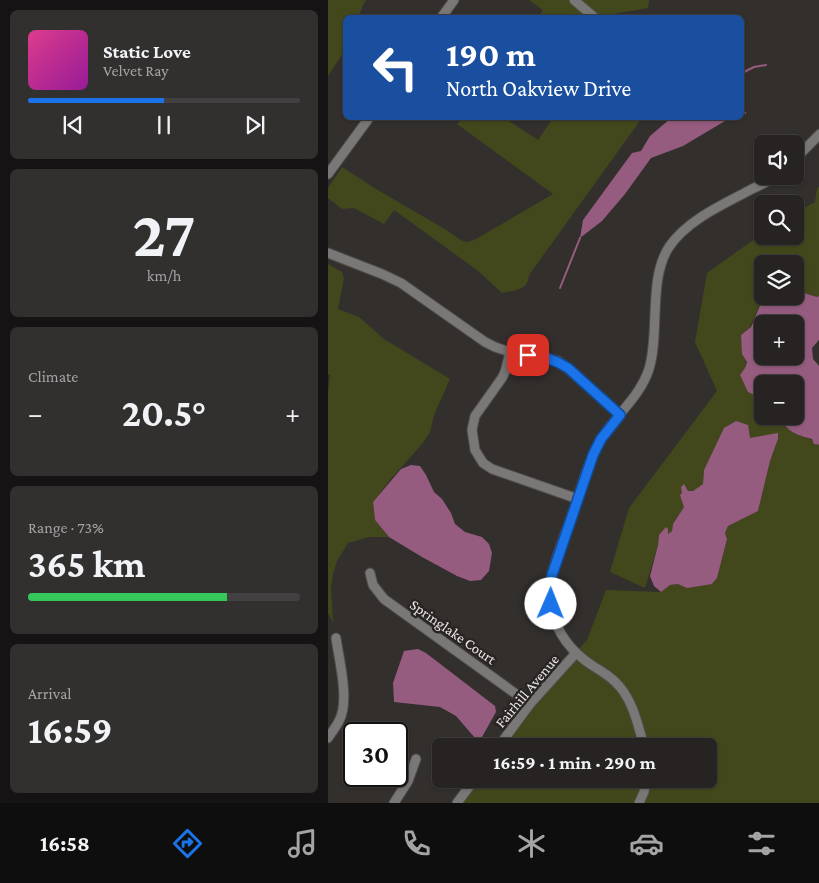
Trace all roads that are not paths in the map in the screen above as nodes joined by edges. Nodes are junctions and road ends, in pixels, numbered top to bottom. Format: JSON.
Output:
{"nodes":[{"id":1,"x":454,"y":0,"type":"edge"},
{"id":2,"x":574,"y":0,"type":"edge"},
{"id":3,"x":443,"y":15,"type":"edge"},
{"id":4,"x":592,"y":15,"type":"edge"},
{"id":5,"x":368,"y":120,"type":"edge"},
{"id":6,"x":820,"y":134,"type":"edge"},
{"id":7,"x":804,"y":150,"type":"edge"},
{"id":8,"x":328,"y":174,"type":"edge"},
{"id":9,"x":759,"y":185,"type":"edge"},
{"id":10,"x":328,"y":253,"type":"edge"},
{"id":11,"x":510,"y":352,"type":"junction"},
{"id":12,"x":620,"y":415,"type":"junction"},
{"id":13,"x":578,"y":499,"type":"junction"},
{"id":14,"x":370,"y":574,"type":"dead end"},
{"id":15,"x":336,"y":638,"type":"dead end"},
{"id":16,"x":576,"y":653,"type":"junction"},
{"id":17,"x":530,"y":704,"type":"junction"},
{"id":18,"x":328,"y":738,"type":"edge"},
{"id":19,"x":505,"y":738,"type":"edge"},
{"id":20,"x":642,"y":738,"type":"edge"},
{"id":21,"x":416,"y":759,"type":"dead end"},
{"id":22,"x":468,"y":788,"type":"edge"},
{"id":23,"x":645,"y":788,"type":"edge"},
{"id":24,"x":394,"y":803,"type":"edge"},
{"id":25,"x":457,"y":803,"type":"edge"},
{"id":26,"x":640,"y":803,"type":"edge"}],
"edges":[{"from":1,"to":3,"type":"street"},
{"from":2,"to":4,"type":"street"},
{"from":5,"to":8,"type":"street"},
{"from":6,"to":7,"type":"street"},
{"from":9,"to":12,"type":"street"},
{"from":10,"to":11,"type":"street"},
{"from":11,"to":12,"type":"street"},
{"from":11,"to":13,"type":"street"},
{"from":12,"to":13,"type":"street"},
{"from":13,"to":16,"type":"street"},
{"from":14,"to":17,"type":"street","name":"Springlake Court"},
{"from":15,"to":18,"type":"street"},
{"from":16,"to":17,"type":"street","name":"Fairhill Avenue"},
{"from":16,"to":20,"type":"street"},
{"from":17,"to":19,"type":"street","name":"Fairhill Avenue"},
{"from":21,"to":24,"type":"street"},
{"from":22,"to":25,"type":"street"},
{"from":23,"to":26,"type":"street"}]}
